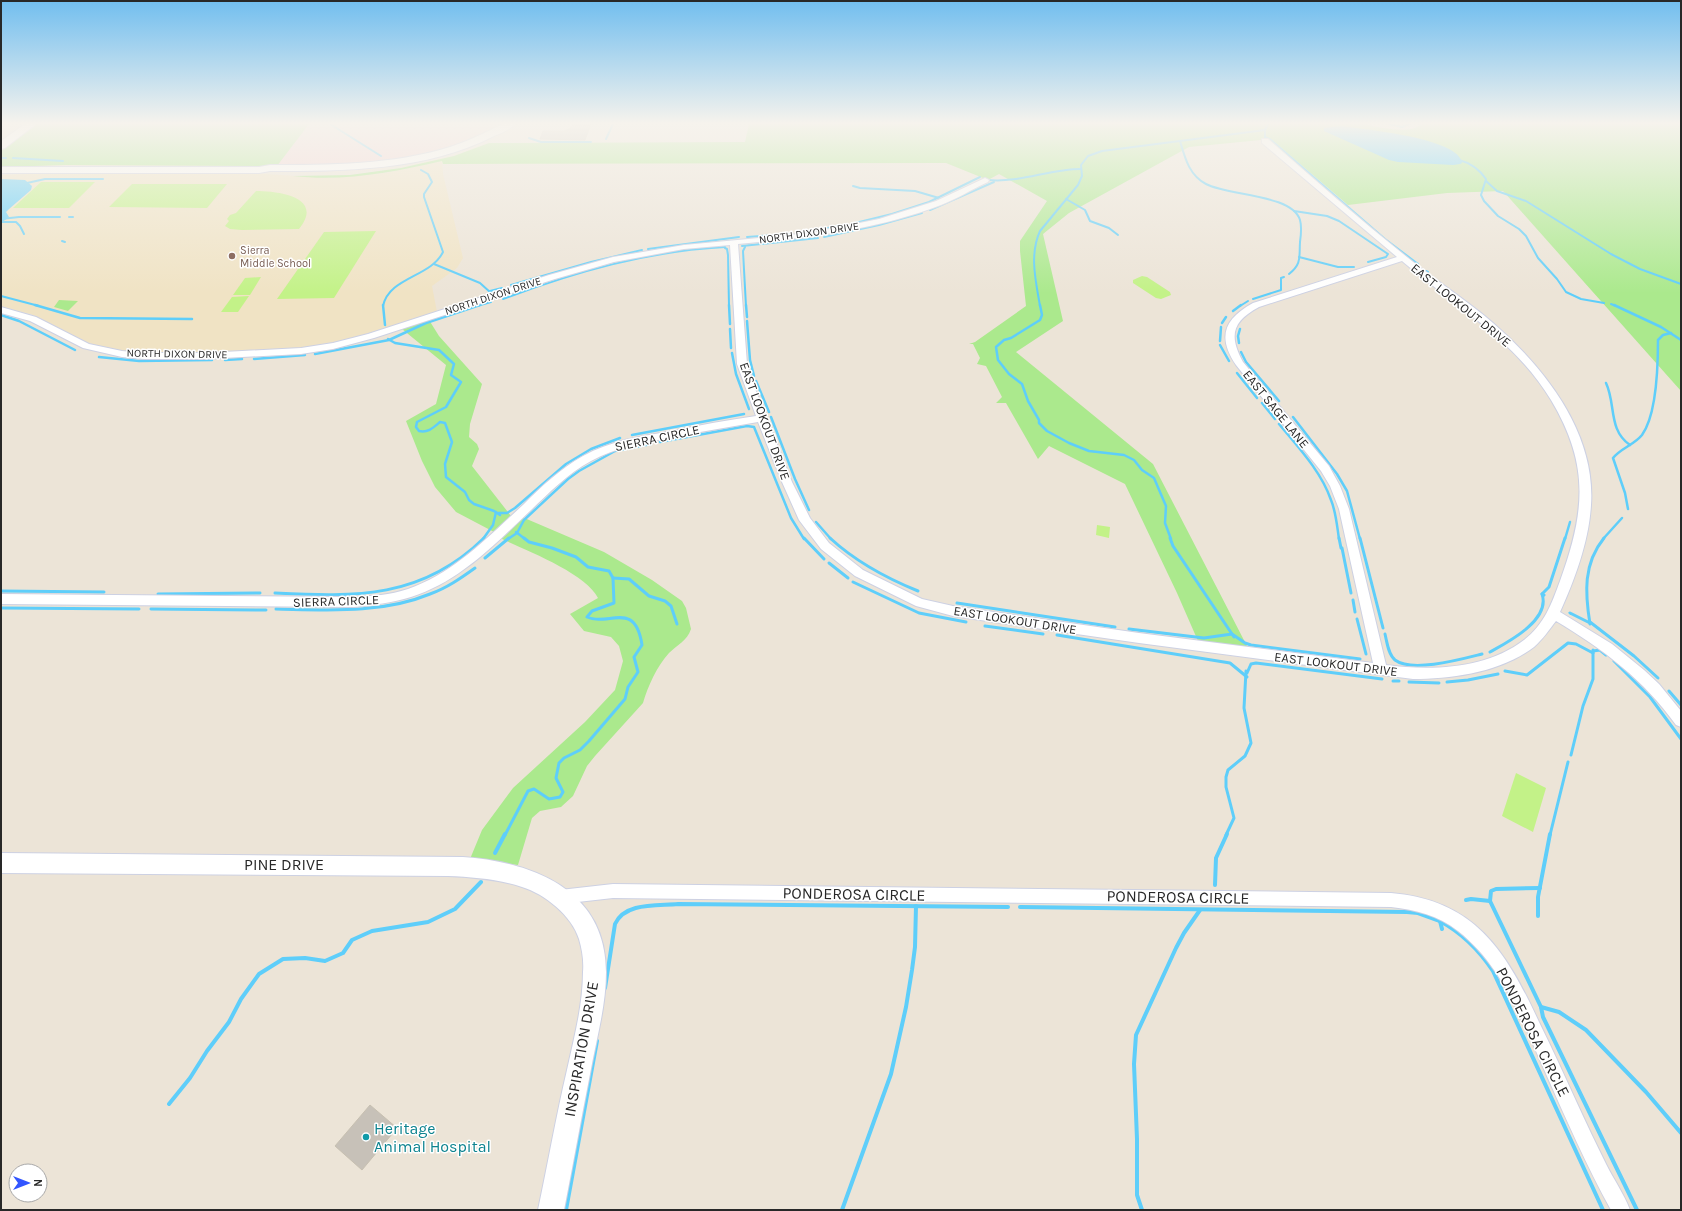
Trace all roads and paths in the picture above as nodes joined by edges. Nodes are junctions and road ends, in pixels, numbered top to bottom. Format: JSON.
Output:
{"nodes":[{"id":1,"x":983,"y":181,"type":"edge"},
{"id":2,"x":1312,"y":181,"type":"edge"},
{"id":3,"x":734,"y":242,"type":"junction"},
{"id":4,"x":1403,"y":258,"type":"junction"},
{"id":5,"x":1,"y":310,"type":"edge"},
{"id":6,"x":762,"y":418,"type":"junction"},
{"id":7,"x":1,"y":599,"type":"edge"},
{"id":8,"x":1554,"y":614,"type":"junction"},
{"id":9,"x":1381,"y":669,"type":"junction"},
{"id":10,"x":1681,"y":721,"type":"edge"},
{"id":11,"x":1,"y":863,"type":"edge"},
{"id":12,"x":560,"y":897,"type":"junction"},
{"id":13,"x":551,"y":1210,"type":"edge"},
{"id":14,"x":1621,"y":1210,"type":"edge"}],
"edges":[{"from":1,"to":3,"type":"street","name":"NORTH DIXON DRIVE"},
{"from":2,"to":4,"type":"street","name":"EAST LOOKOUT DRIVE"},
{"from":3,"to":5,"type":"street","name":"NORTH DIXON DRIVE"},
{"from":3,"to":6,"type":"street","name":"EAST LOOKOUT DRIVE"},
{"from":4,"to":8,"type":"street","name":"EAST LOOKOUT DRIVE"},
{"from":4,"to":9,"type":"street","name":"EAST SAGE LANE"},
{"from":6,"to":7,"type":"street","name":"SIERRA CIRCLE"},
{"from":6,"to":9,"type":"street","name":"EAST LOOKOUT DRIVE"},
{"from":8,"to":9,"type":"street","name":"EAST LOOKOUT DRIVE"},
{"from":8,"to":10,"type":"street"},
{"from":11,"to":12,"type":"main road","name":"PINE DRIVE"},
{"from":12,"to":13,"type":"main road","name":"INSPIRATION DRIVE"},
{"from":12,"to":14,"type":"street","name":"PONDEROSA CIRCLE"}]}
